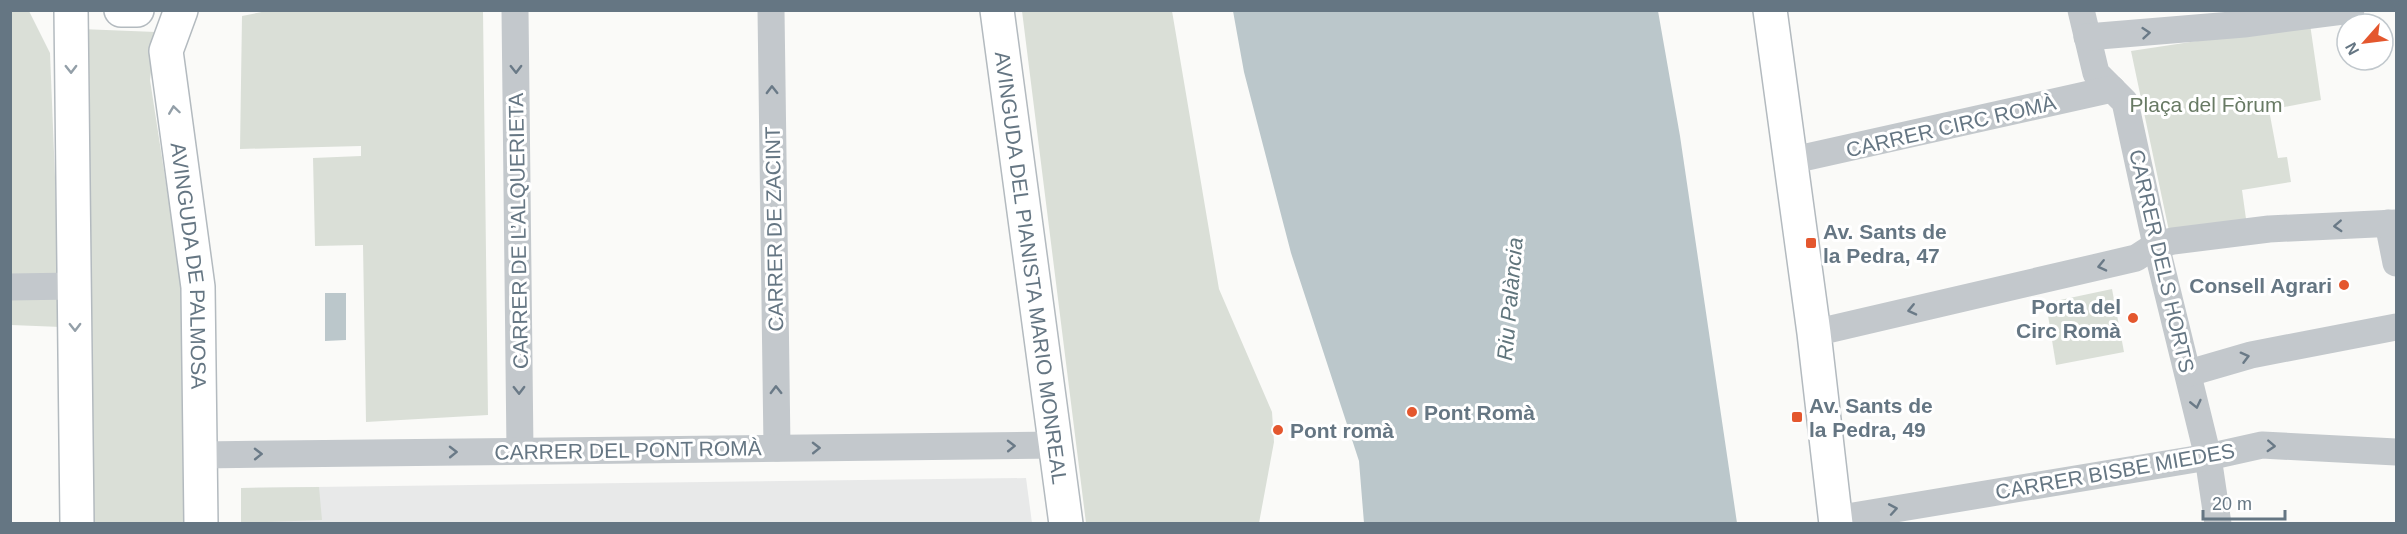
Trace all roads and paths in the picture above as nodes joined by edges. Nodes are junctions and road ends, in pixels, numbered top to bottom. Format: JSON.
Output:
{"nodes":[{"id":1,"x":70,"y":10,"type":"edge"},
{"id":2,"x":121,"y":10,"type":"edge"},
{"id":3,"x":137,"y":10,"type":"edge"},
{"id":4,"x":181,"y":10,"type":"edge"},
{"id":5,"x":515,"y":10,"type":"edge"},
{"id":6,"x":771,"y":10,"type":"edge"},
{"id":7,"x":997,"y":10,"type":"edge"},
{"id":8,"x":1770,"y":10,"type":"edge"},
{"id":9,"x":2081,"y":10,"type":"edge"},
{"id":10,"x":2350,"y":10,"type":"edge"},
{"id":11,"x":2243,"y":17,"type":"edge"},
{"id":12,"x":2087,"y":37,"type":"junction"},
{"id":13,"x":2112,"y":89,"type":"junction"},
{"id":14,"x":1789,"y":161,"type":"junction"},
{"id":15,"x":2392,"y":223,"type":"edge"},
{"id":16,"x":2156,"y":245,"type":"junction"},
{"id":17,"x":2397,"y":263,"type":"edge"},
{"id":18,"x":74,"y":286,"type":"junction"},
{"id":19,"x":10,"y":287,"type":"edge"},
{"id":20,"x":2397,"y":327,"type":"edge"},
{"id":21,"x":1814,"y":333,"type":"junction"},
{"id":22,"x":2189,"y":373,"type":"junction"},
{"id":23,"x":1056,"y":445,"type":"junction"},
{"id":24,"x":777,"y":448,"type":"junction"},
{"id":25,"x":520,"y":451,"type":"junction"},
{"id":26,"x":2397,"y":452,"type":"edge"},
{"id":27,"x":200,"y":455,"type":"junction"},
{"id":28,"x":2208,"y":457,"type":"junction"},
{"id":29,"x":1836,"y":521,"type":"edge"},
{"id":30,"x":77,"y":524,"type":"edge"},
{"id":31,"x":201,"y":524,"type":"edge"},
{"id":32,"x":1066,"y":524,"type":"edge"},
{"id":33,"x":2218,"y":524,"type":"edge"}],
"edges":[{"from":1,"to":18,"type":"street","one_way":true},
{"from":2,"to":3,"type":"street"},
{"from":27,"to":4,"type":"street","name":"AVINGUDA DE PALMOSA","one_way":true},
{"from":5,"to":25,"type":"street","name":"CARRER DE L’ALQUERIETA","one_way":true},
{"from":24,"to":6,"type":"street","name":"CARRER DE ZACINT","one_way":true},
{"from":7,"to":23,"type":"street","name":"AVINGUDA DEL PIANISTA MARIO MONREAL"},
{"from":8,"to":14,"type":"street"},
{"from":9,"to":12,"type":"street","name":"CARRER DELS HORTS"},
{"from":10,"to":11,"type":"street"},
{"from":12,"to":11,"type":"street","one_way":true},
{"from":12,"to":13,"type":"street","name":"CARRER DELS HORTS"},
{"from":13,"to":14,"type":"street","name":"CARRER CIRC ROMÀ"},
{"from":13,"to":16,"type":"street","name":"CARRER DELS HORTS"},
{"from":14,"to":21,"type":"street"},
{"from":15,"to":16,"type":"street","one_way":true},
{"from":15,"to":17,"type":"street"},
{"from":16,"to":21,"type":"street","one_way":true},
{"from":16,"to":22,"type":"street","name":"CARRER DELS HORTS"},
{"from":18,"to":19,"type":"street"},
{"from":18,"to":30,"type":"street","one_way":true},
{"from":22,"to":20,"type":"street","one_way":true},
{"from":21,"to":29,"type":"street"},
{"from":22,"to":28,"type":"street","name":"CARRER DELS HORTS","one_way":true},
{"from":24,"to":23,"type":"street","name":"CARRER DEL PONT ROMÀ","one_way":true},
{"from":23,"to":32,"type":"street","name":"AVINGUDA DEL PIANISTA MARIO MONREAL"},
{"from":24,"to":25,"type":"street","name":"CARRER DEL PONT ROMÀ"},
{"from":27,"to":25,"type":"street","name":"CARRER DEL PONT ROMÀ","one_way":true},
{"from":28,"to":26,"type":"street","name":"CARRER BISBE MIEDES","one_way":true},
{"from":27,"to":31,"type":"street","name":"AVINGUDA DE PALMOSA"},
{"from":29,"to":28,"type":"street","name":"CARRER BISBE MIEDES","one_way":true},
{"from":28,"to":33,"type":"street","name":"CARRER DELS HORTS"}]}
